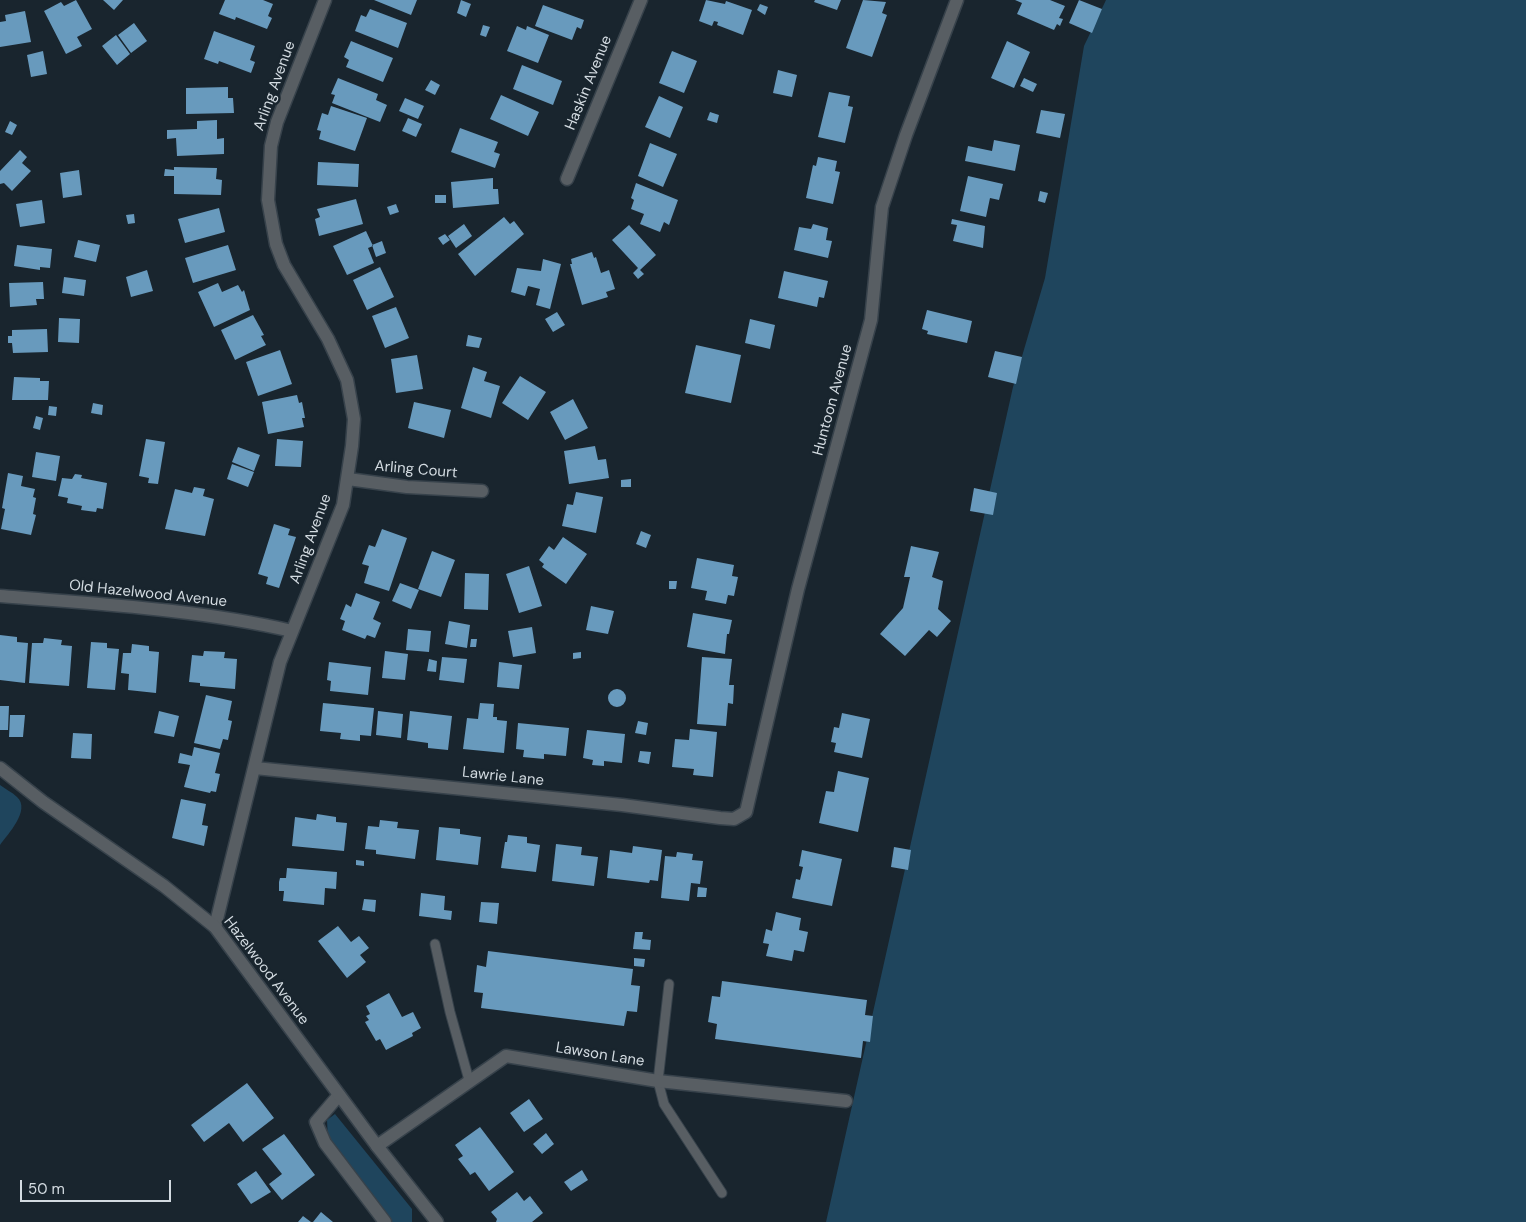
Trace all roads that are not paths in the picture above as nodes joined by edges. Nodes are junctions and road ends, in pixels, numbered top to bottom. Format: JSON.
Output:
{"nodes":[{"id":1,"x":325,"y":0,"type":"edge"},
{"id":2,"x":641,"y":0,"type":"edge"},
{"id":3,"x":957,"y":0,"type":"edge"},
{"id":4,"x":567,"y":178,"type":"dead end"},
{"id":5,"x":348,"y":480,"type":"junction"},
{"id":6,"x":482,"y":491,"type":"dead end"},
{"id":7,"x":0,"y":596,"type":"edge"},
{"id":8,"x":292,"y":631,"type":"junction"},
{"id":9,"x":0,"y":768,"type":"edge"},
{"id":10,"x":255,"y":768,"type":"junction"},
{"id":11,"x":746,"y":812,"type":"joint"},
{"id":12,"x":215,"y":927,"type":"junction"},
{"id":13,"x":435,"y":944,"type":"dead end"},
{"id":14,"x":669,"y":984,"type":"dead end"},
{"id":15,"x":469,"y":1080,"type":"junction"},
{"id":16,"x":658,"y":1081,"type":"junction"},
{"id":17,"x":338,"y":1094,"type":"junction"},
{"id":18,"x":846,"y":1101,"type":"dead end"},
{"id":19,"x":377,"y":1146,"type":"junction"},
{"id":20,"x":722,"y":1193,"type":"dead end"},
{"id":21,"x":385,"y":1222,"type":"edge"},
{"id":22,"x":437,"y":1222,"type":"edge"}],
"edges":[{"from":1,"to":5,"type":"street","name":"Arling Avenue"},
{"from":2,"to":4,"type":"street","name":"Haskin Avenue"},
{"from":3,"to":11,"type":"street","name":"Huntoon Avenue"},
{"from":5,"to":6,"type":"street","name":"Arling Court"},
{"from":5,"to":8,"type":"street","name":"Arling Avenue"},
{"from":7,"to":8,"type":"street","name":"Old Hazelwood Avenue"},
{"from":8,"to":10,"type":"street","name":"Arling Avenue"},
{"from":9,"to":12,"type":"street","name":"Hazelwood Avenue"},
{"from":10,"to":11,"type":"street","name":"Lawrie Lane"},
{"from":10,"to":12,"type":"street","name":"Arling Avenue"},
{"from":12,"to":17,"type":"street","name":"Hazelwood Avenue"},
{"from":13,"to":15,"type":"lane"},
{"from":14,"to":16,"type":"lane"},
{"from":15,"to":16,"type":"street","name":"Lawson Lane"},
{"from":15,"to":19,"type":"street","name":"Lawson Lane"},
{"from":16,"to":18,"type":"street","name":"Lawson Lane"},
{"from":16,"to":20,"type":"lane"},
{"from":17,"to":19,"type":"street","name":"Hazelwood Avenue"},
{"from":17,"to":21,"type":"street"},
{"from":19,"to":22,"type":"street","name":"Hazelwood Avenue"}]}
